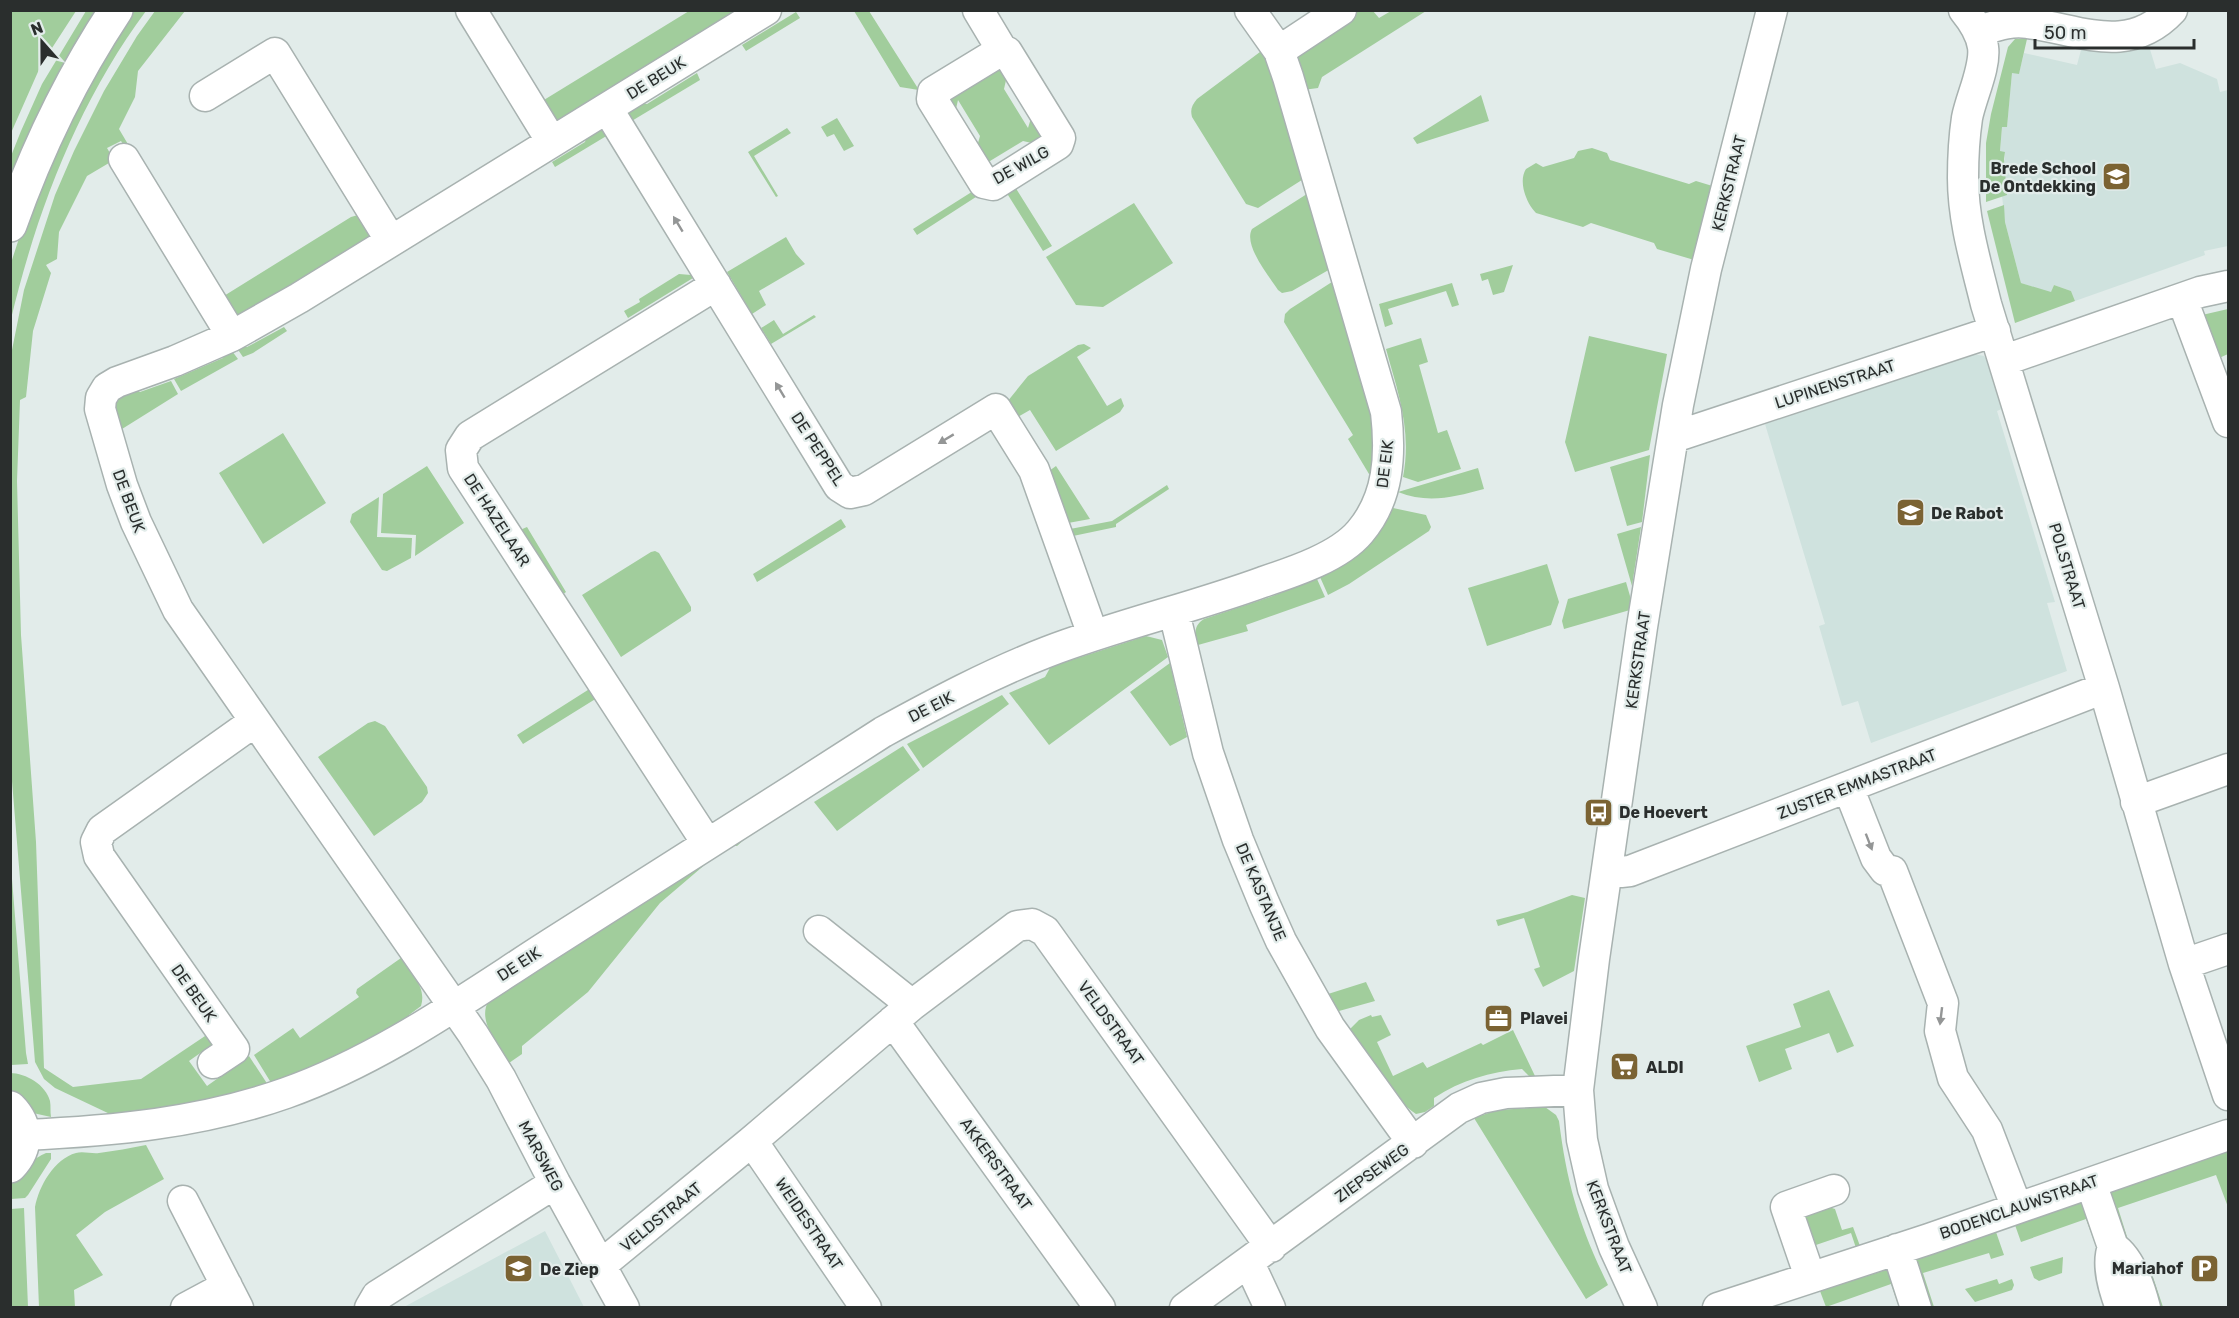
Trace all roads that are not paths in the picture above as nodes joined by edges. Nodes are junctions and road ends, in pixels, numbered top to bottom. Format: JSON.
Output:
{"nodes":[{"id":1,"x":116,"y":10,"type":"edge"},
{"id":2,"x":471,"y":10,"type":"edge"},
{"id":3,"x":978,"y":10,"type":"edge"},
{"id":4,"x":1250,"y":10,"type":"edge"},
{"id":5,"x":1341,"y":10,"type":"edge"},
{"id":6,"x":1772,"y":10,"type":"edge"},
{"id":7,"x":2172,"y":10,"type":"edge"},
{"id":8,"x":762,"y":12,"type":"edge"},
{"id":9,"x":1971,"y":21,"type":"edge"},
{"id":10,"x":1002,"y":50,"type":"junction"},
{"id":11,"x":1279,"y":51,"type":"junction"},
{"id":12,"x":205,"y":96,"type":"dead end"},
{"id":13,"x":607,"y":108,"type":"junction"},
{"id":14,"x":552,"y":142,"type":"junction"},
{"id":15,"x":124,"y":159,"type":"dead end"},
{"id":16,"x":10,"y":225,"type":"edge"},
{"id":17,"x":391,"y":241,"type":"junction"},
{"id":18,"x":716,"y":285,"type":"junction"},
{"id":19,"x":2229,"y":286,"type":"edge"},
{"id":20,"x":2182,"y":298,"type":"junction"},
{"id":21,"x":1995,"y":332,"type":"junction"},
{"id":22,"x":232,"y":336,"type":"junction"},
{"id":23,"x":2005,"y":360,"type":"junction"},
{"id":24,"x":2229,"y":422,"type":"edge"},
{"id":25,"x":1674,"y":437,"type":"junction"},
{"id":26,"x":1174,"y":612,"type":"junction"},
{"id":27,"x":1093,"y":635,"type":"junction"},
{"id":28,"x":2104,"y":688,"type":"junction"},
{"id":29,"x":254,"y":722,"type":"junction"},
{"id":30,"x":2229,"y":770,"type":"edge"},
{"id":31,"x":1848,"y":787,"type":"junction"},
{"id":32,"x":2136,"y":802,"type":"junction"},
{"id":33,"x":707,"y":843,"type":"junction"},
{"id":34,"x":1609,"y":868,"type":"junction"},
{"id":35,"x":819,"y":931,"type":"dead end"},
{"id":36,"x":2229,"y":949,"type":"edge"},
{"id":37,"x":2184,"y":964,"type":"junction"},
{"id":38,"x":454,"y":1007,"type":"junction"},
{"id":39,"x":903,"y":1013,"type":"junction"},
{"id":40,"x":213,"y":1063,"type":"dead end"},
{"id":41,"x":1578,"y":1090,"type":"junction"},
{"id":42,"x":2229,"y":1095,"type":"edge"},
{"id":43,"x":17,"y":1121,"type":"edge"},
{"id":44,"x":2229,"y":1135,"type":"edge"},
{"id":45,"x":752,"y":1142,"type":"junction"},
{"id":46,"x":1413,"y":1143,"type":"junction"},
{"id":47,"x":10,"y":1166,"type":"edge"},
{"id":48,"x":555,"y":1183,"type":"junction"},
{"id":49,"x":2091,"y":1183,"type":"junction"},
{"id":50,"x":1834,"y":1190,"type":"dead end"},
{"id":51,"x":183,"y":1201,"type":"dead end"},
{"id":52,"x":2017,"y":1208,"type":"junction"},
{"id":53,"x":2113,"y":1247,"type":"junction"},
{"id":54,"x":1897,"y":1249,"type":"junction"},
{"id":55,"x":1260,"y":1255,"type":"junction"},
{"id":56,"x":601,"y":1265,"type":"junction"},
{"id":57,"x":1810,"y":1277,"type":"junction"},
{"id":58,"x":232,"y":1297,"type":"edge"},
{"id":59,"x":186,"y":1308,"type":"edge"},
{"id":60,"x":370,"y":1308,"type":"edge"},
{"id":61,"x":624,"y":1308,"type":"edge"},
{"id":62,"x":866,"y":1308,"type":"edge"},
{"id":63,"x":1100,"y":1308,"type":"edge"},
{"id":64,"x":1185,"y":1308,"type":"edge"},
{"id":65,"x":1270,"y":1308,"type":"edge"},
{"id":66,"x":1642,"y":1308,"type":"edge"},
{"id":67,"x":1718,"y":1308,"type":"edge"},
{"id":68,"x":1916,"y":1308,"type":"edge"},
{"id":69,"x":2121,"y":1308,"type":"edge"},
{"id":70,"x":2145,"y":1308,"type":"edge"}],
"edges":[{"from":1,"to":16,"type":"main road"},
{"from":2,"to":14,"type":"street"},
{"from":3,"to":10,"type":"street","name":"DE WILG"},
{"from":4,"to":11,"type":"street","name":"DE EIK"},
{"from":5,"to":11,"type":"street"},
{"from":6,"to":25,"type":"street","name":"KERKSTRAAT"},
{"from":7,"to":9,"type":"street"},
{"from":8,"to":13,"type":"street","name":"DE BEUK"},
{"from":9,"to":21,"type":"street","name":"POLSTRAAT"},
{"from":10,"to":10,"type":"street","name":"DE WILG"},
{"from":11,"to":26,"type":"street","name":"DE EIK"},
{"from":12,"to":17,"type":"street"},
{"from":13,"to":14,"type":"street","name":"DE BEUK"},
{"from":18,"to":13,"type":"street","name":"DE PEPPEL","one_way":true},
{"from":14,"to":17,"type":"street","name":"DE BEUK"},
{"from":15,"to":22,"type":"street"},
{"from":17,"to":22,"type":"street","name":"DE BEUK"},
{"from":27,"to":18,"type":"street","name":"DE PEPPEL","one_way":true},
{"from":18,"to":33,"type":"street","name":"DE HAZELAAR"},
{"from":19,"to":20,"type":"street"},
{"from":20,"to":23,"type":"street"},
{"from":20,"to":24,"type":"street"},
{"from":21,"to":23,"type":"street","name":"POLSTRAAT"},
{"from":21,"to":25,"type":"street","name":"LUPINENSTRAAT"},
{"from":22,"to":29,"type":"street","name":"DE BEUK"},
{"from":23,"to":28,"type":"street","name":"POLSTRAAT"},
{"from":25,"to":34,"type":"street","name":"KERKSTRAAT"},
{"from":26,"to":27,"type":"street","name":"DE EIK"},
{"from":26,"to":46,"type":"street","name":"DE KASTANJE"},
{"from":27,"to":33,"type":"street","name":"DE EIK"},
{"from":28,"to":31,"type":"street","name":"ZUSTER EMMASTRAAT"},
{"from":28,"to":32,"type":"street","name":"POLSTRAAT"},
{"from":29,"to":38,"type":"street","name":"DE BEUK"},
{"from":29,"to":40,"type":"street","name":"DE BEUK"},
{"from":30,"to":32,"type":"street"},
{"from":31,"to":34,"type":"street","name":"ZUSTER EMMASTRAAT"},
{"from":31,"to":52,"type":"street","one_way":true},
{"from":32,"to":37,"type":"street","name":"POLSTRAAT"},
{"from":33,"to":38,"type":"street","name":"DE EIK"},
{"from":34,"to":41,"type":"street","name":"KERKSTRAAT"},
{"from":35,"to":39,"type":"street"},
{"from":36,"to":37,"type":"street"},
{"from":37,"to":42,"type":"street","name":"POLSTRAAT"},
{"from":38,"to":43,"type":"street","name":"DE EIK"},
{"from":38,"to":48,"type":"street","name":"MARSWEG"},
{"from":39,"to":45,"type":"street","name":"VELDSTRAAT"},
{"from":39,"to":55,"type":"street","name":"VELDSTRAAT"},
{"from":39,"to":63,"type":"street","name":"AKKERSTRAAT"},
{"from":41,"to":46,"type":"street","name":"ZIEPSEWEG"},
{"from":41,"to":66,"type":"street","name":"KERKSTRAAT"},
{"from":43,"to":47,"type":"main road"},
{"from":44,"to":49,"type":"street","name":"BODENCLAUWSTRAAT"},
{"from":45,"to":56,"type":"street","name":"VELDSTRAAT"},
{"from":45,"to":62,"type":"street","name":"WEIDESTRAAT"},
{"from":46,"to":55,"type":"street","name":"ZIEPSEWEG"},
{"from":48,"to":56,"type":"street","name":"MARSWEG"},
{"from":48,"to":60,"type":"street"},
{"from":49,"to":52,"type":"street","name":"BODENCLAUWSTRAAT"},
{"from":49,"to":53,"type":"street"},
{"from":50,"to":57,"type":"street"},
{"from":51,"to":58,"type":"street"},
{"from":52,"to":54,"type":"street","name":"BODENCLAUWSTRAAT"},
{"from":53,"to":69,"type":"street"},
{"from":53,"to":70,"type":"street"},
{"from":54,"to":57,"type":"street","name":"BODENCLAUWSTRAAT"},
{"from":54,"to":68,"type":"street"},
{"from":55,"to":64,"type":"street","name":"ZIEPSEWEG"},
{"from":55,"to":65,"type":"street","name":"VELDSTRAAT"},
{"from":56,"to":61,"type":"street","name":"MARSWEG"},
{"from":57,"to":67,"type":"street","name":"BODENCLAUWSTRAAT"},
{"from":58,"to":59,"type":"street"}]}
